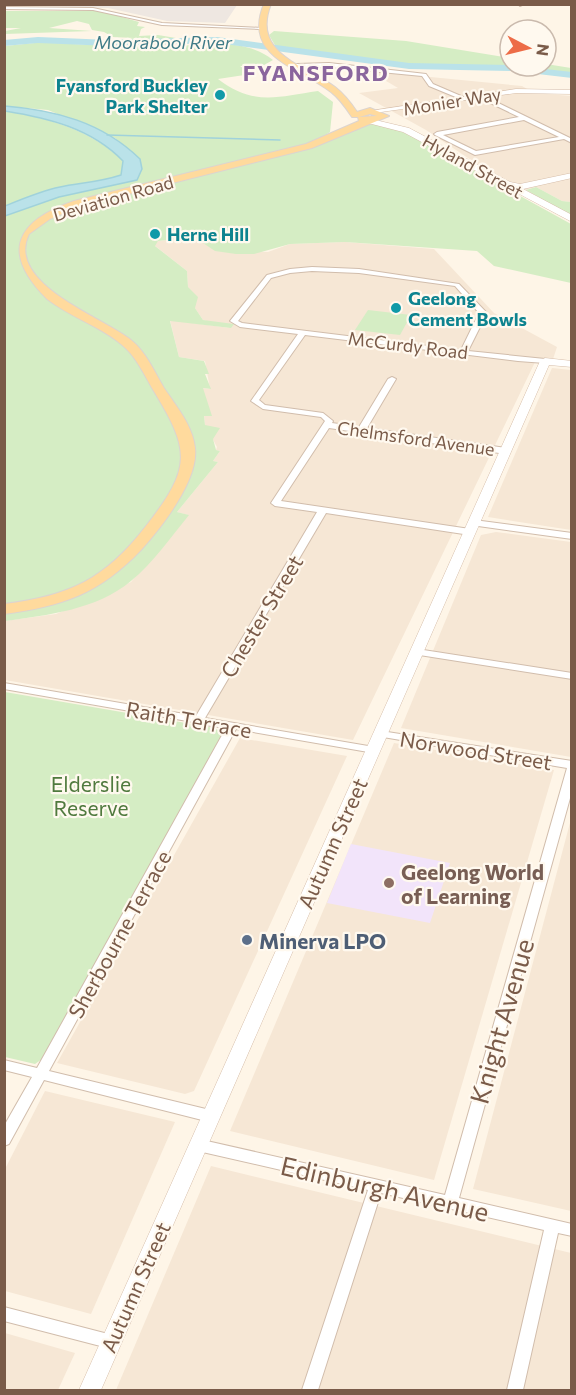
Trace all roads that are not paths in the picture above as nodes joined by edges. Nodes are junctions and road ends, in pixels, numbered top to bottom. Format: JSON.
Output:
{"nodes":[{"id":1,"x":268,"y":4,"type":"edge"},
{"id":2,"x":4,"y":8,"type":"edge"},
{"id":3,"x":260,"y":28,"type":"junction"},
{"id":4,"x":295,"y":66,"type":"junction"},
{"id":5,"x":333,"y":87,"type":"junction"},
{"id":6,"x":572,"y":92,"type":"edge"},
{"id":7,"x":482,"y":97,"type":"junction"},
{"id":8,"x":467,"y":100,"type":"junction"},
{"id":9,"x":355,"y":116,"type":"junction"},
{"id":10,"x":372,"y":116,"type":"junction"},
{"id":11,"x":385,"y":116,"type":"junction"},
{"id":12,"x":523,"y":118,"type":"junction"},
{"id":13,"x":563,"y":138,"type":"junction"},
{"id":14,"x":322,"y":141,"type":"junction"},
{"id":15,"x":572,"y":141,"type":"edge"},
{"id":16,"x":572,"y":169,"type":"edge"},
{"id":17,"x":572,"y":175,"type":"edge"},
{"id":18,"x":513,"y":185,"type":"junction"},
{"id":19,"x":572,"y":218,"type":"edge"},
{"id":20,"x":303,"y":332,"type":"junction"},
{"id":21,"x":464,"y":352,"type":"junction"},
{"id":22,"x":545,"y":361,"type":"junction"},
{"id":23,"x":572,"y":364,"type":"edge"},
{"id":24,"x":392,"y":379,"type":"dead end"},
{"id":25,"x":326,"y":425,"type":"junction"},
{"id":26,"x":362,"y":430,"type":"junction"},
{"id":27,"x":506,"y":451,"type":"junction"},
{"id":28,"x":323,"y":510,"type":"junction"},
{"id":29,"x":472,"y":527,"type":"junction"},
{"id":30,"x":572,"y":536,"type":"edge"},
{"id":31,"x":4,"y":609,"type":"edge"},
{"id":32,"x":417,"y":652,"type":"junction"},
{"id":33,"x":572,"y":676,"type":"edge"},
{"id":34,"x":4,"y":686,"type":"edge"},
{"id":35,"x":198,"y":721,"type":"junction"},
{"id":36,"x":232,"y":727,"type":"junction"},
{"id":37,"x":377,"y":742,"type":"junction"},
{"id":38,"x":572,"y":767,"type":"edge"},
{"id":39,"x":4,"y":1065,"type":"edge"},
{"id":40,"x":42,"y":1075,"type":"junction"},
{"id":41,"x":210,"y":1116,"type":"junction"},
{"id":42,"x":4,"y":1140,"type":"edge"},
{"id":43,"x":198,"y":1145,"type":"junction"},
{"id":44,"x":376,"y":1186,"type":"junction"},
{"id":45,"x":450,"y":1203,"type":"junction"},
{"id":46,"x":552,"y":1226,"type":"junction"},
{"id":47,"x":572,"y":1230,"type":"edge"},
{"id":48,"x":4,"y":1314,"type":"edge"},
{"id":49,"x":112,"y":1342,"type":"junction"},
{"id":50,"x":90,"y":1390,"type":"edge"},
{"id":51,"x":309,"y":1390,"type":"edge"},
{"id":52,"x":515,"y":1390,"type":"edge"}],
"edges":[{"from":1,"to":3,"type":"main road"},
{"from":2,"to":3,"type":"street"},
{"from":3,"to":4,"type":"main road"},
{"from":4,"to":5,"type":"main road"},
{"from":4,"to":8,"type":"street"},
{"from":5,"to":9,"type":"main road"},
{"from":5,"to":10,"type":"main road"},
{"from":6,"to":7,"type":"street","name":"Monier Way"},
{"from":7,"to":8,"type":"street","name":"Monier Way"},
{"from":7,"to":12,"type":"street"},
{"from":8,"to":10,"type":"street","name":"Monier Way"},
{"from":8,"to":11,"type":"street","name":"Monier Way"},
{"from":9,"to":10,"type":"main road"},
{"from":9,"to":14,"type":"main road","name":"Deviation Road"},
{"from":10,"to":11,"type":"main road","name":"Deviation Road"},
{"from":10,"to":14,"type":"main road","name":"Deviation Road"},
{"from":10,"to":18,"type":"street","name":"Hyland Street"},
{"from":11,"to":18,"type":"street","name":"Hyland Street"},
{"from":12,"to":13,"type":"street"},
{"from":12,"to":13,"type":"street"},
{"from":13,"to":15,"type":"street"},
{"from":14,"to":31,"type":"main road","name":"Deviation Road"},
{"from":16,"to":18,"type":"street"},
{"from":17,"to":18,"type":"street"},
{"from":18,"to":19,"type":"street","name":"Hyland Street"},
{"from":18,"to":19,"type":"street","name":"Hyland Street"},
{"from":20,"to":21,"type":"street","name":"McCurdy Road"},
{"from":20,"to":21,"type":"street","name":"McCurdy Road"},
{"from":20,"to":25,"type":"street"},
{"from":21,"to":22,"type":"street","name":"McCurdy Road"},
{"from":22,"to":23,"type":"street","name":"McCurdy Road"},
{"from":22,"to":27,"type":"street","name":"Autumn Street"},
{"from":24,"to":26,"type":"street"},
{"from":25,"to":26,"type":"street","name":"Chelmsford Avenue"},
{"from":25,"to":28,"type":"street"},
{"from":26,"to":27,"type":"street","name":"Chelmsford Avenue"},
{"from":27,"to":29,"type":"street","name":"Autumn Street"},
{"from":28,"to":29,"type":"street"},
{"from":28,"to":35,"type":"street","name":"Chester Street"},
{"from":29,"to":30,"type":"street"},
{"from":29,"to":32,"type":"street","name":"Autumn Street"},
{"from":32,"to":33,"type":"street"},
{"from":32,"to":37,"type":"street","name":"Autumn Street"},
{"from":34,"to":35,"type":"street","name":"Raith Terrace"},
{"from":35,"to":36,"type":"street","name":"Raith Terrace"},
{"from":36,"to":37,"type":"street","name":"Raith Terrace"},
{"from":36,"to":40,"type":"street","name":"Sherbourne Terrace"},
{"from":37,"to":38,"type":"street","name":"Norwood Street"},
{"from":37,"to":41,"type":"street","name":"Autumn Street"},
{"from":38,"to":45,"type":"street","name":"Knight Avenue"},
{"from":39,"to":40,"type":"street"},
{"from":40,"to":41,"type":"street"},
{"from":40,"to":42,"type":"street","name":"Sherbourne Terrace"},
{"from":41,"to":43,"type":"street","name":"Autumn Street"},
{"from":43,"to":44,"type":"street","name":"Edinburgh Avenue"},
{"from":43,"to":49,"type":"street","name":"Autumn Street"},
{"from":44,"to":45,"type":"street","name":"Edinburgh Avenue"},
{"from":44,"to":51,"type":"street"},
{"from":45,"to":46,"type":"street","name":"Edinburgh Avenue"},
{"from":46,"to":47,"type":"street","name":"Edinburgh Avenue"},
{"from":46,"to":52,"type":"street"},
{"from":48,"to":49,"type":"street"},
{"from":49,"to":50,"type":"street","name":"Autumn Street"}]}
